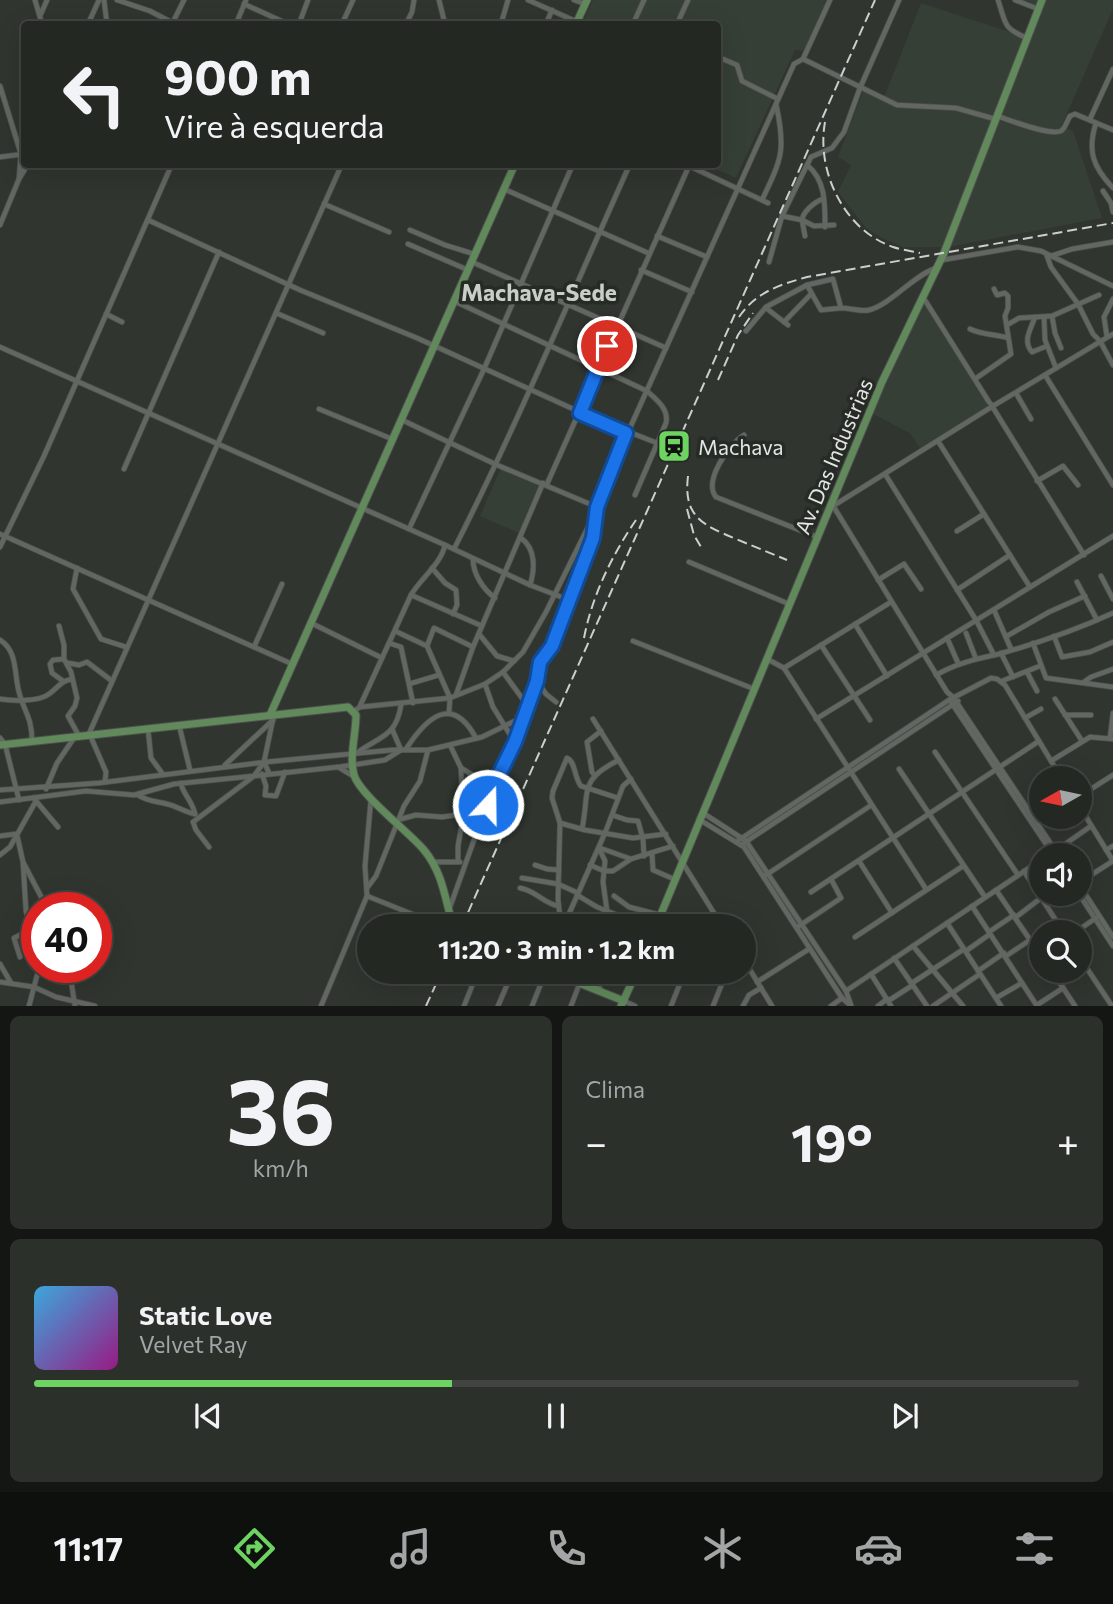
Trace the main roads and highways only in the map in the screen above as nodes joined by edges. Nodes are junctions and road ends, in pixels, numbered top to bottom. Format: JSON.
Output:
{"nodes":[{"id":1,"x":1042,"y":0,"type":"edge"},
{"id":2,"x":586,"y":2,"type":"edge"},
{"id":3,"x":579,"y":21,"type":"edge"},
{"id":4,"x":513,"y":168,"type":"edge"},
{"id":5,"x":273,"y":717,"type":"junction"},
{"id":6,"x":2,"y":742,"type":"edge"},
{"id":7,"x":450,"y":914,"type":"edge"},
{"id":8,"x":661,"y":914,"type":"edge"},
{"id":9,"x":577,"y":984,"type":"edge"},
{"id":10,"x":632,"y":984,"type":"edge"},
{"id":11,"x":623,"y":1003,"type":"edge"}],
"edges":[{"from":1,"to":8,"type":"main road","name":"Av. Das Industrias"},
{"from":2,"to":3,"type":"main road"},
{"from":4,"to":5,"type":"main road"},
{"from":5,"to":6,"type":"main road"},
{"from":5,"to":7,"type":"main road"},
{"from":9,"to":11,"type":"main road"},
{"from":10,"to":11,"type":"main road"}]}
